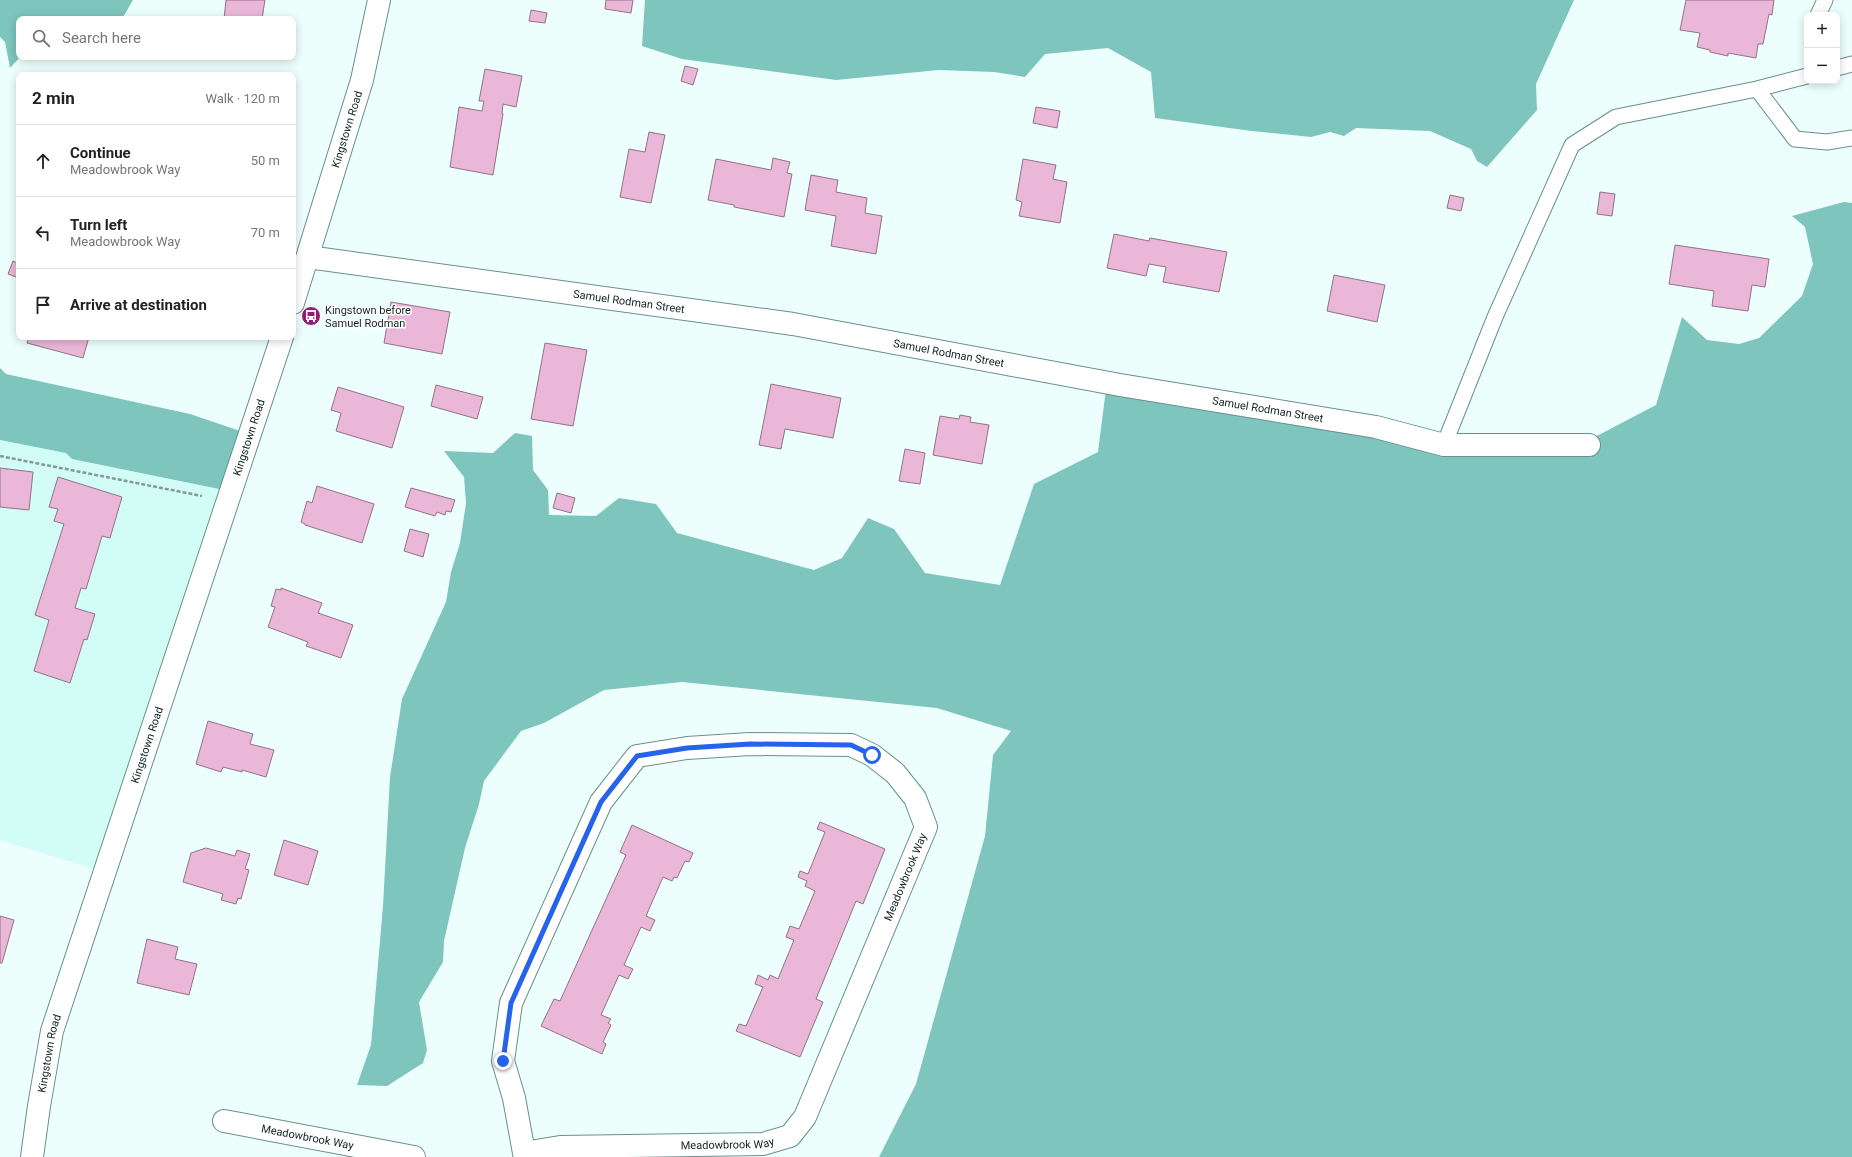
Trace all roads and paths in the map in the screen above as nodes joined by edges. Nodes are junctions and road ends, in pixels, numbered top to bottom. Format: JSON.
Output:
{"nodes":[{"id":1,"x":379,"y":0,"type":"edge"},
{"id":2,"x":1825,"y":0,"type":"edge"},
{"id":3,"x":1819,"y":12,"type":"edge"},
{"id":4,"x":1852,"y":64,"type":"edge"},
{"id":5,"x":1840,"y":67,"type":"edge"},
{"id":6,"x":1804,"y":77,"type":"edge"},
{"id":7,"x":1757,"y":89,"type":"junction"},
{"id":8,"x":1852,"y":138,"type":"edge"},
{"id":9,"x":308,"y":257,"type":"junction"},
{"id":10,"x":296,"y":294,"type":"edge"},
{"id":11,"x":281,"y":340,"type":"edge"},
{"id":12,"x":1444,"y":445,"type":"junction"},
{"id":13,"x":1589,"y":446,"type":"dead end"},
{"id":14,"x":0,"y":456,"type":"edge"},
{"id":15,"x":228,"y":501,"type":"junction"},
{"id":16,"x":224,"y":1122,"type":"dead end"},
{"id":17,"x":525,"y":1155,"type":"edge"},
{"id":18,"x":32,"y":1157,"type":"edge"},
{"id":19,"x":414,"y":1157,"type":"edge"}],
"edges":[{"from":1,"to":9,"type":"street","name":"Kingstown Road"},
{"from":2,"to":3,"type":"lane"},
{"from":4,"to":5,"type":"lane"},
{"from":6,"to":7,"type":"lane"},
{"from":7,"to":8,"type":"lane"},
{"from":7,"to":12,"type":"lane"},
{"from":9,"to":10,"type":"street","name":"Kingstown Road"},
{"from":9,"to":12,"type":"street","name":"Samuel Rodman Street"},
{"from":11,"to":15,"type":"street","name":"Kingstown Road"},
{"from":12,"to":13,"type":"street","name":"Samuel Rodman Street"},
{"from":14,"to":15,"type":"path"},
{"from":15,"to":18,"type":"street","name":"Kingstown Road"},
{"from":16,"to":19,"type":"street","name":"Meadowbrook Way"},
{"from":17,"to":17,"type":"street","name":"Meadowbrook Way"}]}
